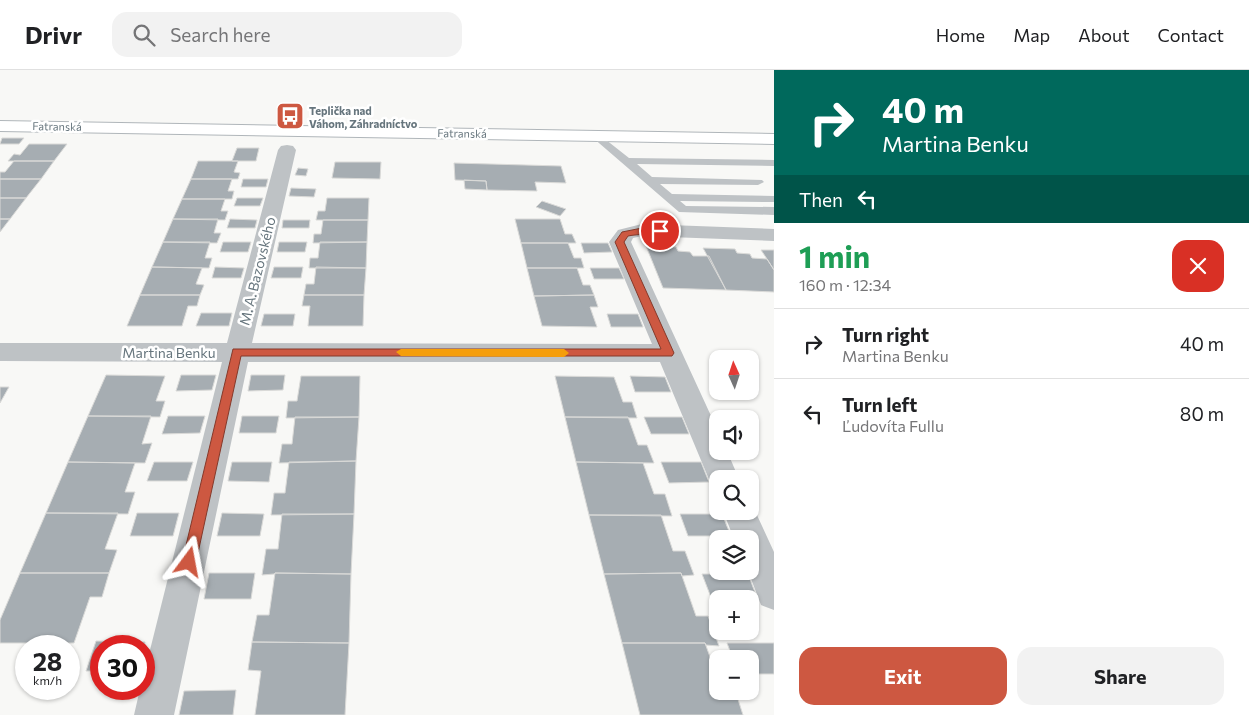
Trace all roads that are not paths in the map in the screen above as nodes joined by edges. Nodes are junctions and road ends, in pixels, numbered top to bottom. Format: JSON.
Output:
{"nodes":[{"id":1,"x":0,"y":126,"type":"edge"},
{"id":2,"x":596,"y":135,"type":"junction"},
{"id":3,"x":774,"y":139,"type":"edge"},
{"id":4,"x":287,"y":150,"type":"dead end"},
{"id":5,"x":626,"y":161,"type":"junction"},
{"id":6,"x":744,"y":163,"type":"junction"},
{"id":7,"x":774,"y":163,"type":"edge"},
{"id":8,"x":648,"y":180,"type":"junction"},
{"id":9,"x":758,"y":182,"type":"junction"},
{"id":10,"x":668,"y":197,"type":"junction"},
{"id":11,"x":772,"y":201,"type":"edge"},
{"id":12,"x":774,"y":212,"type":"edge"},
{"id":13,"x":774,"y":235,"type":"edge"},
{"id":14,"x":0,"y":352,"type":"edge"},
{"id":15,"x":237,"y":352,"type":"junction"},
{"id":16,"x":668,"y":353,"type":"junction"},
{"id":17,"x":720,"y":470,"type":"edge"},
{"id":18,"x":746,"y":520,"type":"edge"},
{"id":19,"x":763,"y":542,"type":"edge"},
{"id":20,"x":774,"y":592,"type":"edge"},
{"id":21,"x":154,"y":715,"type":"edge"}],
"edges":[{"from":1,"to":2,"type":"main road","name":"Fatranská"},
{"from":2,"to":3,"type":"main road","name":"Fatranská"},
{"from":2,"to":5,"type":"lane"},
{"from":4,"to":15,"type":"street","name":"M. A. Bazovského"},
{"from":5,"to":6,"type":"lane"},
{"from":5,"to":8,"type":"lane"},
{"from":6,"to":7,"type":"lane"},
{"from":6,"to":9,"type":"lane"},
{"from":8,"to":9,"type":"lane"},
{"from":8,"to":10,"type":"lane"},
{"from":9,"to":11,"type":"lane"},
{"from":10,"to":11,"type":"lane"},
{"from":10,"to":12,"type":"lane"},
{"from":13,"to":16,"type":"street"},
{"from":14,"to":15,"type":"street","name":"Martina Benku"},
{"from":15,"to":16,"type":"street","name":"Martina Benku"},
{"from":15,"to":21,"type":"street","name":"M. A. Bazovského"},
{"from":16,"to":17,"type":"street"},
{"from":18,"to":19,"type":"street"},
{"from":19,"to":20,"type":"street"}]}
